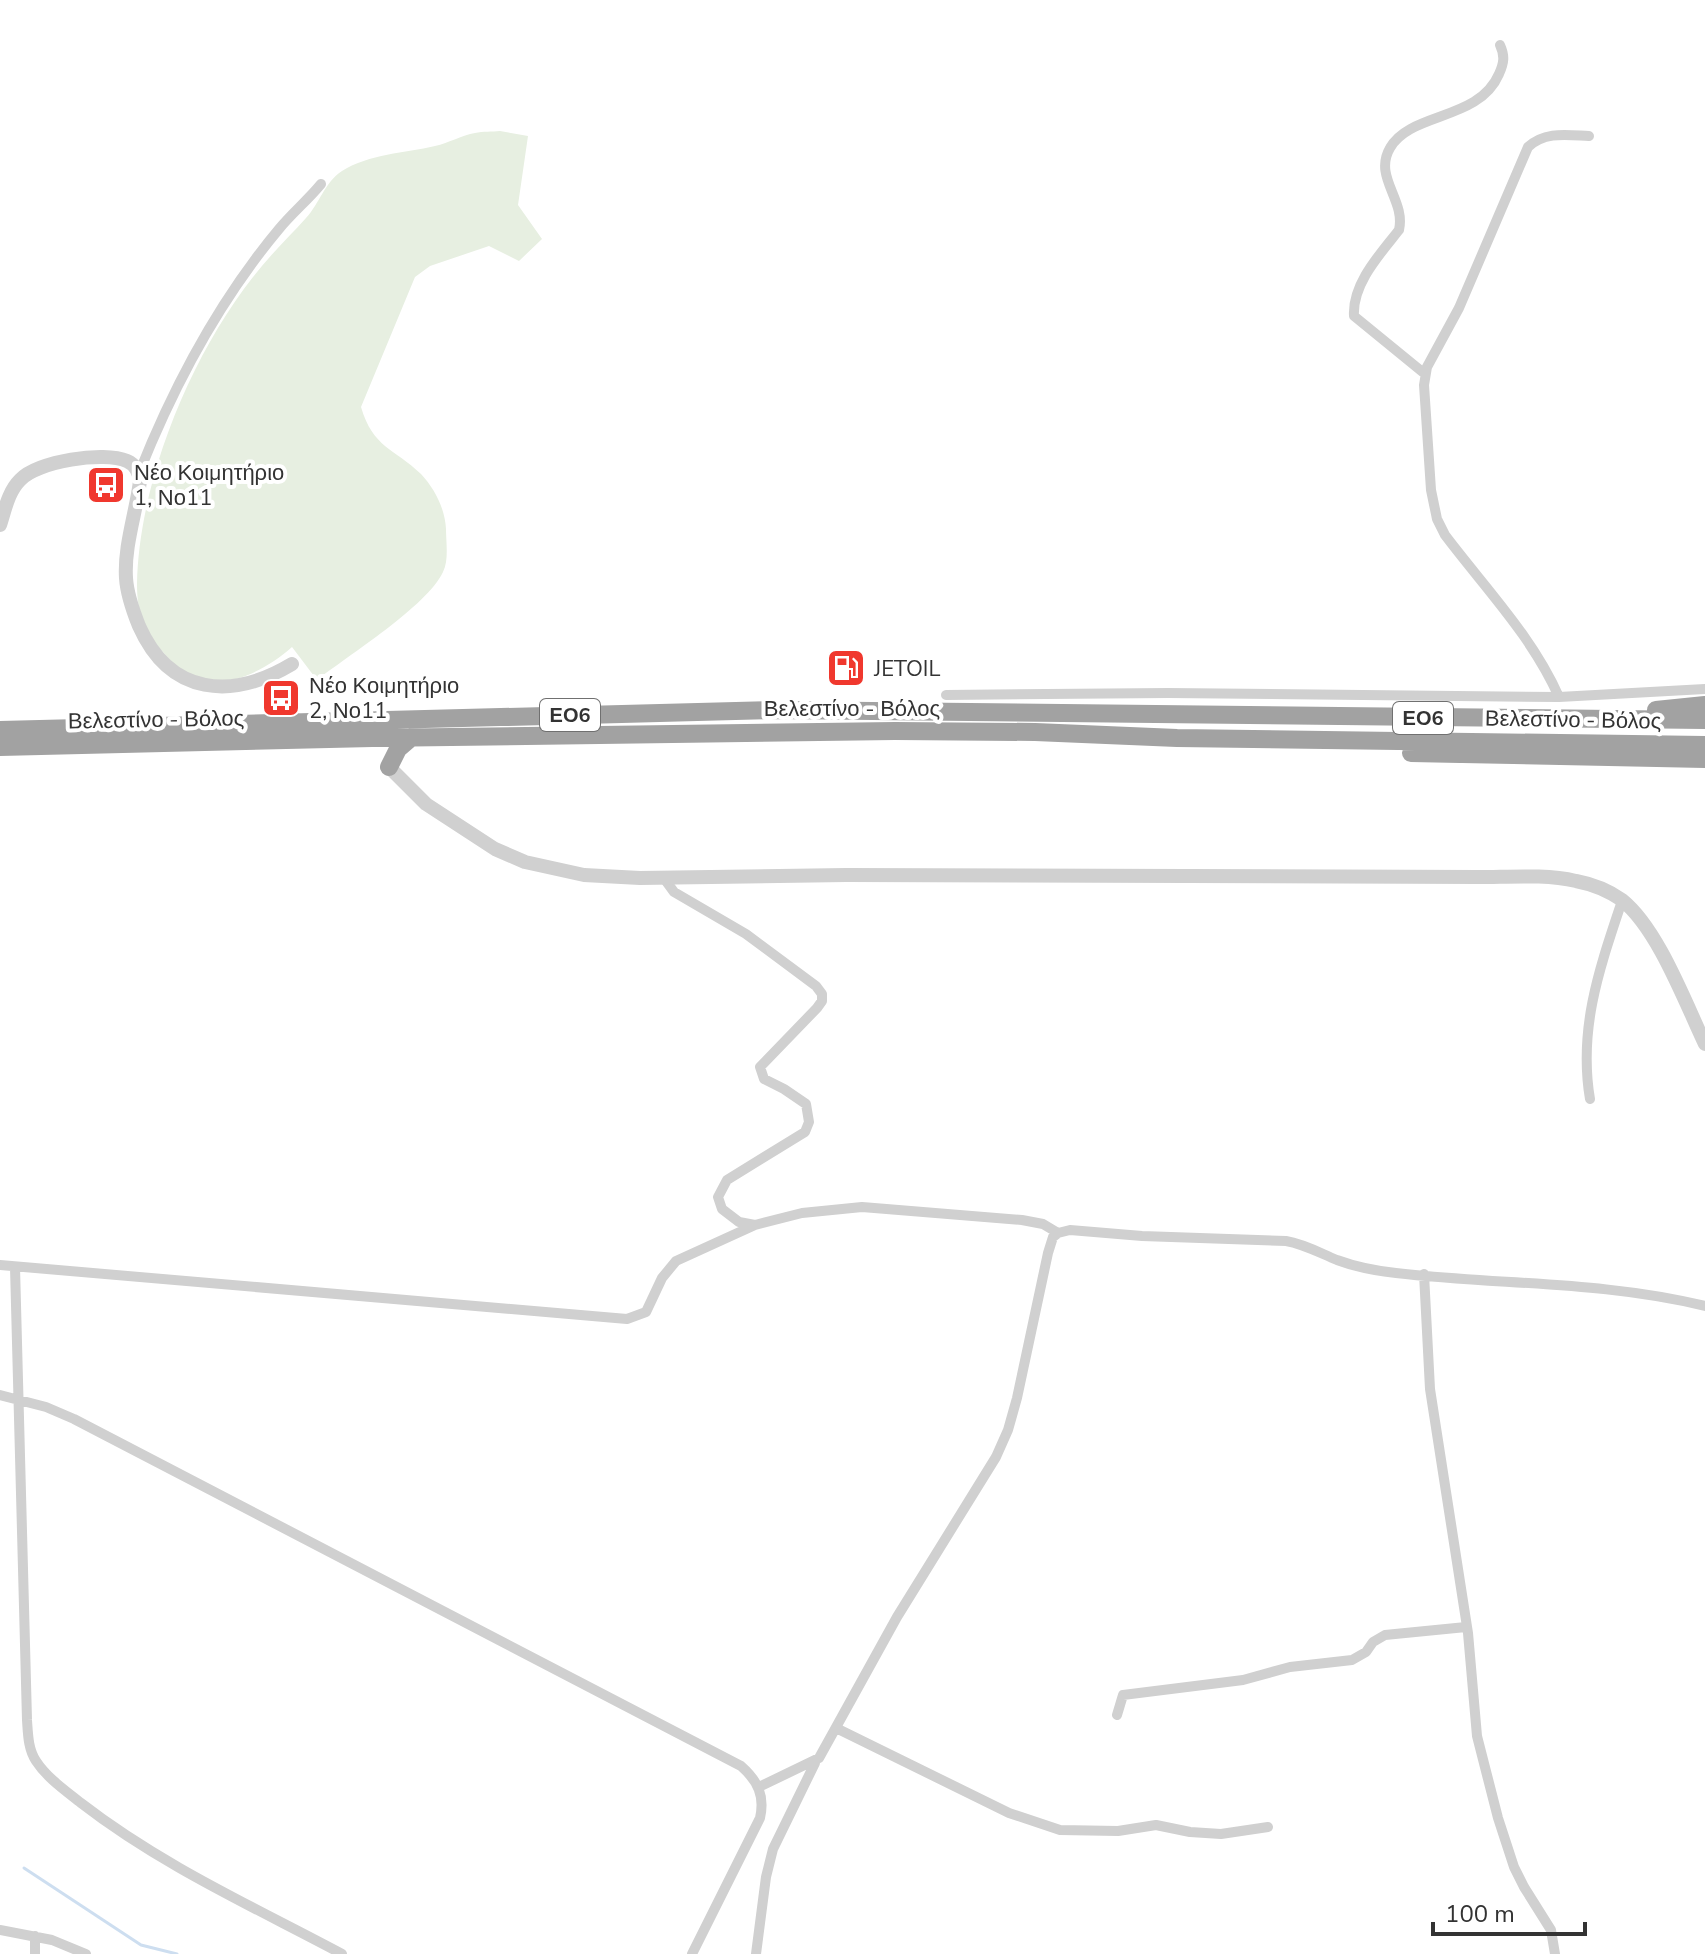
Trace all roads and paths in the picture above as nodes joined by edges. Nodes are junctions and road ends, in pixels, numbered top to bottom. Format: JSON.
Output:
{"nodes":[{"id":1,"x":1500,"y":45,"type":"dead end"},
{"id":2,"x":1589,"y":136,"type":"dead end"},
{"id":3,"x":321,"y":184,"type":"dead end"},
{"id":4,"x":1425,"y":374,"type":"junction"},
{"id":5,"x":139,"y":473,"type":"junction"},
{"id":6,"x":0,"y":525,"type":"edge"},
{"id":7,"x":292,"y":664,"type":"dead end"},
{"id":8,"x":1705,"y":689,"type":"edge"},
{"id":9,"x":1035,"y":693,"type":"junction"},
{"id":10,"x":946,"y":695,"type":"dead end"},
{"id":11,"x":1559,"y":697,"type":"junction"},
{"id":12,"x":1705,"y":705,"type":"edge"},
{"id":13,"x":1035,"y":712,"type":"junction"},
{"id":14,"x":1555,"y":720,"type":"junction"},
{"id":15,"x":1705,"y":720,"type":"edge"},
{"id":16,"x":0,"y":730,"type":"edge"},
{"id":17,"x":412,"y":737,"type":"junction"},
{"id":18,"x":372,"y":738,"type":"junction"},
{"id":19,"x":1177,"y":738,"type":"junction"},
{"id":20,"x":1705,"y":745,"type":"edge"},
{"id":21,"x":0,"y":747,"type":"edge"},
{"id":22,"x":1705,"y":759,"type":"edge"},
{"id":23,"x":389,"y":767,"type":"junction"},
{"id":24,"x":663,"y":877,"type":"junction"},
{"id":25,"x":1622,"y":901,"type":"junction"},
{"id":26,"x":1705,"y":1044,"type":"edge"},
{"id":27,"x":1590,"y":1099,"type":"dead end"},
{"id":28,"x":755,"y":1225,"type":"junction"},
{"id":29,"x":1058,"y":1233,"type":"junction"},
{"id":30,"x":0,"y":1265,"type":"edge"},
{"id":31,"x":15,"y":1267,"type":"junction"},
{"id":32,"x":1424,"y":1274,"type":"junction"},
{"id":33,"x":1705,"y":1306,"type":"edge"},
{"id":34,"x":0,"y":1395,"type":"edge"},
{"id":35,"x":18,"y":1398,"type":"junction"},
{"id":36,"x":1466,"y":1627,"type":"junction"},
{"id":37,"x":1117,"y":1715,"type":"dead end"},
{"id":38,"x":836,"y":1728,"type":"junction"},
{"id":39,"x":815,"y":1761,"type":"junction"},
{"id":40,"x":759,"y":1787,"type":"junction"},
{"id":41,"x":1268,"y":1827,"type":"dead end"},
{"id":42,"x":0,"y":1930,"type":"edge"},
{"id":43,"x":35,"y":1936,"type":"junction"},
{"id":44,"x":35,"y":1954,"type":"edge"},
{"id":45,"x":86,"y":1954,"type":"edge"},
{"id":46,"x":342,"y":1954,"type":"edge"},
{"id":47,"x":692,"y":1954,"type":"edge"},
{"id":48,"x":756,"y":1954,"type":"edge"},
{"id":49,"x":1555,"y":1954,"type":"edge"}],
"edges":[{"from":1,"to":4,"type":"street"},
{"from":2,"to":4,"type":"street"},
{"from":3,"to":5,"type":"street"},
{"from":4,"to":11,"type":"street"},
{"from":5,"to":6,"type":"street"},
{"from":5,"to":7,"type":"street"},
{"from":8,"to":11,"type":"street"},
{"from":9,"to":10,"type":"street"},
{"from":9,"to":11,"type":"street"},
{"from":9,"to":13,"type":"street"},
{"from":12,"to":14,"type":"highway"},
{"from":13,"to":14,"type":"highway","name":"Βελεστίνο - Βόλος","number":"ΕΟ6"},
{"from":13,"to":16,"type":"highway","name":"Βελεστίνο - Βόλος","number":"ΕΟ6"},
{"from":14,"to":15,"type":"highway","name":"Βελεστίνο - Βόλος","number":"ΕΟ6"},
{"from":17,"to":18,"type":"highway","name":"Βελεστίνο - Βόλος","number":"ΕΟ6"},
{"from":17,"to":19,"type":"highway","name":"Βελεστίνο - Βόλος","number":"ΕΟ6"},
{"from":17,"to":23,"type":"highway"},
{"from":18,"to":21,"type":"highway","name":"Βελεστίνο - Βόλος","number":"ΕΟ6"},
{"from":18,"to":23,"type":"highway"},
{"from":19,"to":20,"type":"highway","name":"Βελεστίνο - Βόλος","number":"ΕΟ6"},
{"from":19,"to":22,"type":"highway"},
{"from":23,"to":24,"type":"street"},
{"from":24,"to":25,"type":"street"},
{"from":24,"to":28,"type":"street"},
{"from":25,"to":26,"type":"street"},
{"from":25,"to":27,"type":"street"},
{"from":28,"to":29,"type":"street"},
{"from":28,"to":31,"type":"street"},
{"from":29,"to":32,"type":"street"},
{"from":29,"to":38,"type":"street"},
{"from":30,"to":31,"type":"street"},
{"from":31,"to":35,"type":"street"},
{"from":32,"to":33,"type":"street"},
{"from":32,"to":36,"type":"street"},
{"from":34,"to":35,"type":"street"},
{"from":35,"to":40,"type":"street"},
{"from":35,"to":46,"type":"street"},
{"from":36,"to":37,"type":"street"},
{"from":36,"to":49,"type":"street"},
{"from":38,"to":39,"type":"street"},
{"from":38,"to":41,"type":"street"},
{"from":39,"to":40,"type":"street"},
{"from":39,"to":48,"type":"street"},
{"from":40,"to":47,"type":"street"},
{"from":42,"to":43,"type":"street"},
{"from":43,"to":44,"type":"street"},
{"from":43,"to":45,"type":"street"}]}
